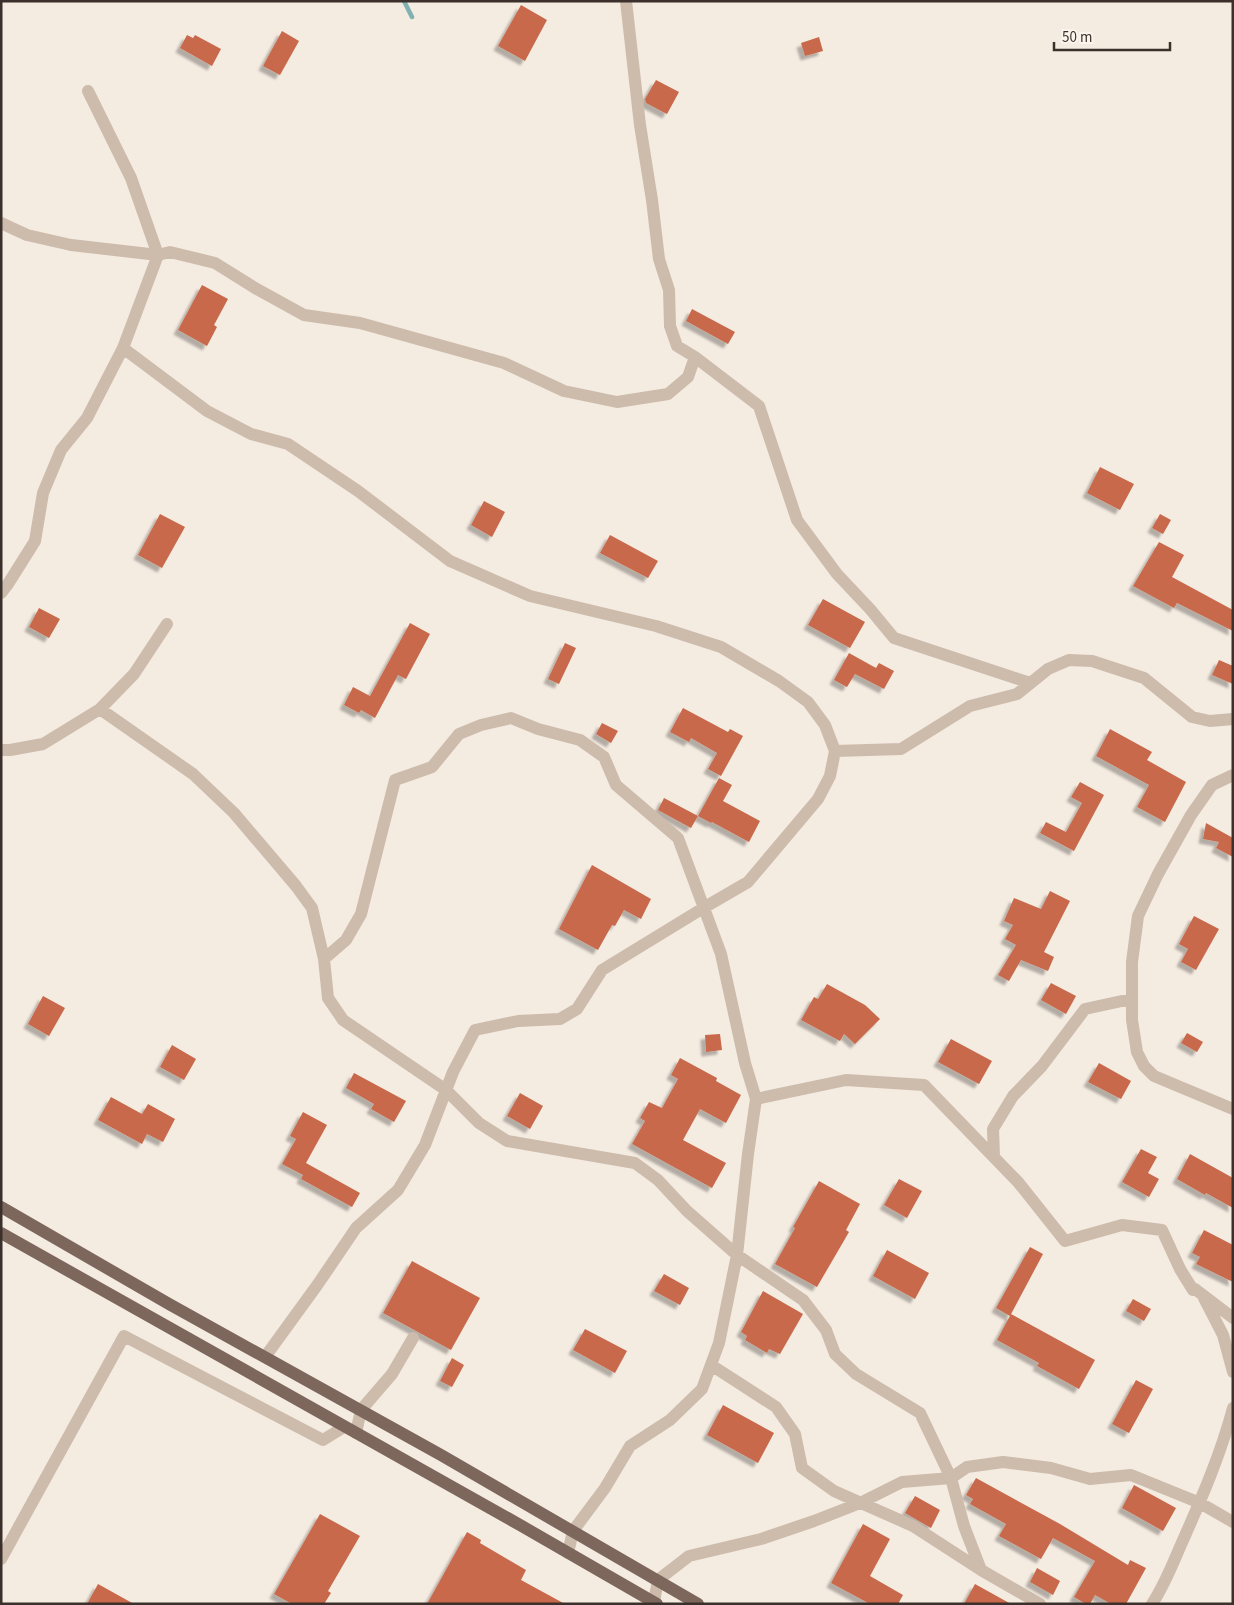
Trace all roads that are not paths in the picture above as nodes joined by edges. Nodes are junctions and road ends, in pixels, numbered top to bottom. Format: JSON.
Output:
{"nodes":[{"id":1,"x":626,"y":1,"type":"edge"},
{"id":2,"x":88,"y":90,"type":"dead end"},
{"id":3,"x":1,"y":223,"type":"edge"},
{"id":4,"x":158,"y":255,"type":"junction"},
{"id":5,"x":123,"y":348,"type":"junction"},
{"id":6,"x":695,"y":357,"type":"junction"},
{"id":7,"x":1,"y":593,"type":"edge"},
{"id":8,"x":167,"y":624,"type":"dead end"},
{"id":9,"x":1030,"y":683,"type":"junction"},
{"id":10,"x":100,"y":709,"type":"junction"},
{"id":11,"x":1233,"y":719,"type":"edge"},
{"id":12,"x":1,"y":750,"type":"edge"},
{"id":13,"x":835,"y":752,"type":"junction"},
{"id":14,"x":1233,"y":775,"type":"edge"},
{"id":15,"x":705,"y":907,"type":"junction"},
{"id":16,"x":324,"y":959,"type":"junction"},
{"id":17,"x":1131,"y":999,"type":"junction"},
{"id":18,"x":446,"y":1090,"type":"junction"},
{"id":19,"x":756,"y":1099,"type":"junction"},
{"id":20,"x":1233,"y":1109,"type":"edge"},
{"id":21,"x":994,"y":1156,"type":"junction"},
{"id":22,"x":1,"y":1207,"type":"edge"},
{"id":23,"x":1,"y":1233,"type":"edge"},
{"id":24,"x":737,"y":1255,"type":"junction"},
{"id":25,"x":1202,"y":1296,"type":"junction"},
{"id":26,"x":1233,"y":1318,"type":"edge"},
{"id":27,"x":413,"y":1338,"type":"dead end"},
{"id":28,"x":265,"y":1357,"type":"junction"},
{"id":29,"x":711,"y":1365,"type":"junction"},
{"id":30,"x":1233,"y":1372,"type":"edge"},
{"id":31,"x":1233,"y":1408,"type":"edge"},
{"id":32,"x":361,"y":1410,"type":"junction"},
{"id":33,"x":344,"y":1427,"type":"junction"},
{"id":34,"x":356,"y":1433,"type":"junction"},
{"id":35,"x":952,"y":1478,"type":"junction"},
{"id":36,"x":860,"y":1503,"type":"junction"},
{"id":37,"x":1200,"y":1503,"type":"junction"},
{"id":38,"x":1233,"y":1522,"type":"edge"},
{"id":39,"x":573,"y":1531,"type":"junction"},
{"id":40,"x":568,"y":1553,"type":"junction"},
{"id":41,"x":1,"y":1559,"type":"edge"},
{"id":42,"x":981,"y":1570,"type":"junction"},
{"id":43,"x":658,"y":1580,"type":"junction"},
{"id":44,"x":655,"y":1603,"type":"edge"},
{"id":45,"x":698,"y":1604,"type":"edge"},
{"id":46,"x":1040,"y":1604,"type":"edge"},
{"id":47,"x":1152,"y":1604,"type":"edge"}],
"edges":[{"from":1,"to":6,"type":"street"},
{"from":2,"to":4,"type":"street"},
{"from":3,"to":4,"type":"street"},
{"from":4,"to":5,"type":"street"},
{"from":4,"to":6,"type":"street"},
{"from":5,"to":7,"type":"street"},
{"from":5,"to":13,"type":"street"},
{"from":6,"to":9,"type":"street"},
{"from":8,"to":10,"type":"street"},
{"from":9,"to":11,"type":"street"},
{"from":9,"to":13,"type":"street"},
{"from":10,"to":12,"type":"street"},
{"from":10,"to":16,"type":"street"},
{"from":13,"to":15,"type":"street"},
{"from":14,"to":17,"type":"street"},
{"from":15,"to":16,"type":"street"},
{"from":15,"to":18,"type":"street"},
{"from":15,"to":19,"type":"street"},
{"from":16,"to":18,"type":"street"},
{"from":17,"to":20,"type":"street"},
{"from":17,"to":21,"type":"street"},
{"from":18,"to":24,"type":"street"},
{"from":18,"to":28,"type":"street"},
{"from":19,"to":21,"type":"street"},
{"from":19,"to":24,"type":"street"},
{"from":21,"to":25,"type":"street"},
{"from":22,"to":28,"type":"main road"},
{"from":23,"to":33,"type":"main road"},
{"from":24,"to":29,"type":"street"},
{"from":24,"to":35,"type":"street"},
{"from":25,"to":26,"type":"street"},
{"from":25,"to":30,"type":"street"},
{"from":27,"to":32,"type":"street"},
{"from":28,"to":32,"type":"main road"},
{"from":29,"to":36,"type":"street"},
{"from":29,"to":39,"type":"street"},
{"from":31,"to":37,"type":"street"},
{"from":32,"to":34,"type":"street"},
{"from":32,"to":39,"type":"main road"},
{"from":33,"to":34,"type":"main road"},
{"from":33,"to":41,"type":"street"},
{"from":34,"to":40,"type":"main road"},
{"from":35,"to":36,"type":"street"},
{"from":35,"to":37,"type":"street"},
{"from":35,"to":42,"type":"street"},
{"from":36,"to":42,"type":"street"},
{"from":36,"to":43,"type":"street"},
{"from":37,"to":38,"type":"street"},
{"from":37,"to":47,"type":"street"},
{"from":39,"to":40,"type":"street"},
{"from":39,"to":43,"type":"main road"},
{"from":40,"to":44,"type":"main road"},
{"from":42,"to":46,"type":"street"},
{"from":43,"to":44,"type":"street"},
{"from":43,"to":45,"type":"main road"}]}
